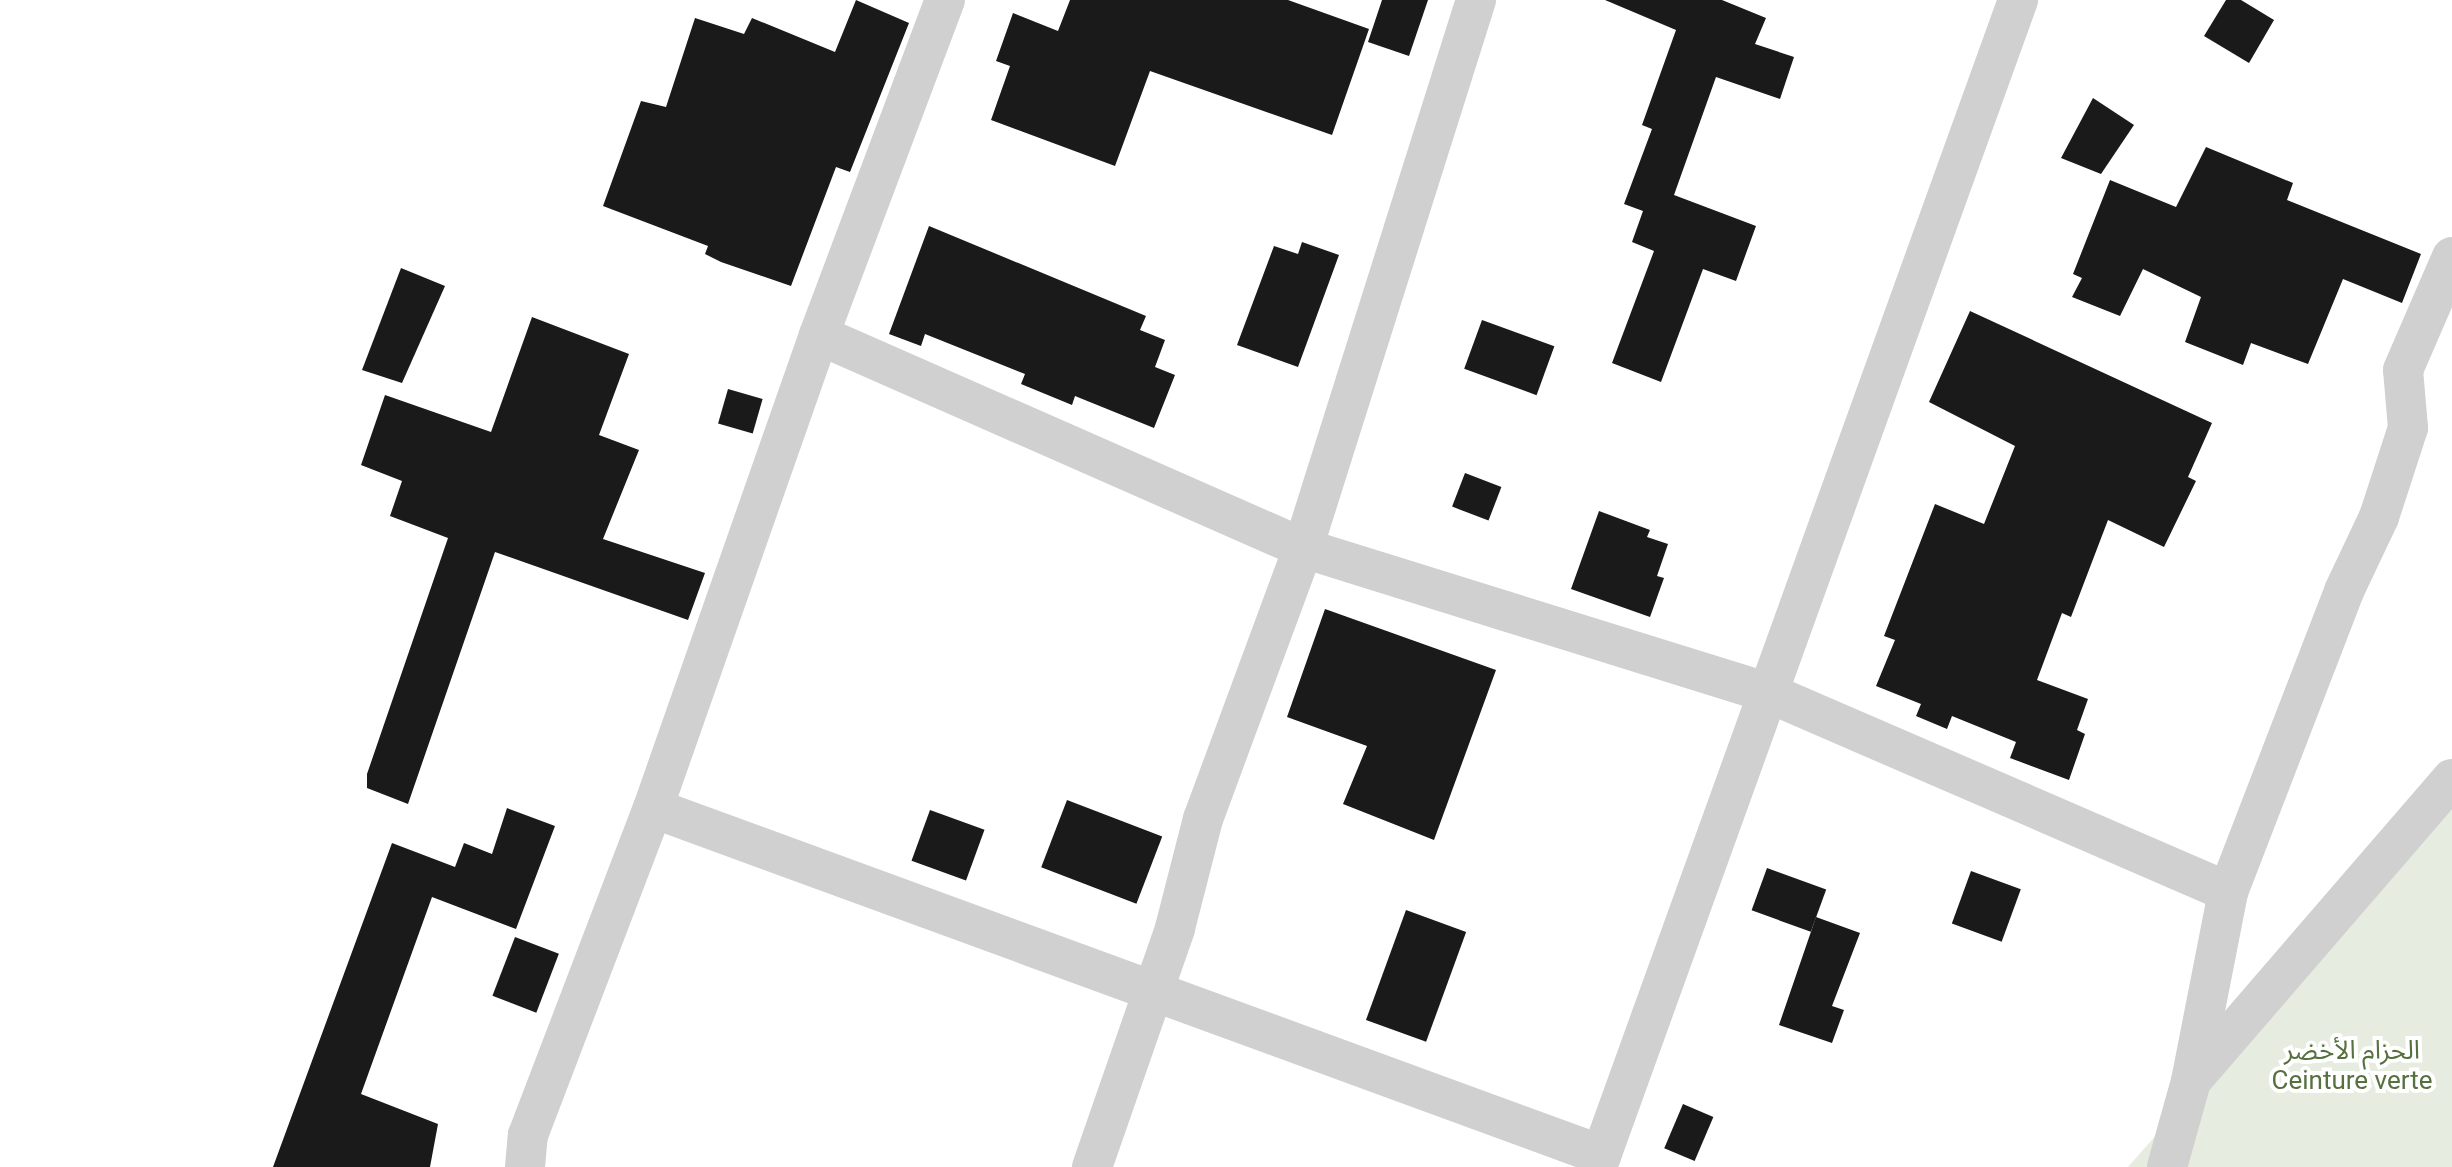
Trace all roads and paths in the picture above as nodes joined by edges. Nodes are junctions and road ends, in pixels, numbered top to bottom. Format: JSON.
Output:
{"nodes":[{"id":1,"x":945,"y":0,"type":"edge"},
{"id":2,"x":1476,"y":0,"type":"edge"},
{"id":3,"x":2018,"y":0,"type":"edge"},
{"id":4,"x":2452,"y":257,"type":"edge"},
{"id":5,"x":819,"y":335,"type":"junction"},
{"id":6,"x":1303,"y":548,"type":"junction"},
{"id":7,"x":1771,"y":694,"type":"junction"},
{"id":8,"x":2452,"y":779,"type":"edge"},
{"id":9,"x":653,"y":808,"type":"junction"},
{"id":10,"x":2228,"y":892,"type":"junction"},
{"id":11,"x":1151,"y":990,"type":"junction"},
{"id":12,"x":2191,"y":1081,"type":"junction"},
{"id":13,"x":1599,"y":1161,"type":"edge"},
{"id":14,"x":525,"y":1167,"type":"edge"},
{"id":15,"x":1092,"y":1167,"type":"edge"},
{"id":16,"x":2167,"y":1167,"type":"edge"}],
"edges":[{"from":1,"to":5,"type":"street"},
{"from":2,"to":6,"type":"street"},
{"from":3,"to":7,"type":"street"},
{"from":4,"to":10,"type":"street"},
{"from":5,"to":6,"type":"street"},
{"from":5,"to":9,"type":"street"},
{"from":6,"to":7,"type":"street"},
{"from":6,"to":11,"type":"street"},
{"from":7,"to":10,"type":"street"},
{"from":7,"to":13,"type":"street"},
{"from":8,"to":12,"type":"street"},
{"from":9,"to":11,"type":"street"},
{"from":9,"to":14,"type":"street"},
{"from":10,"to":12,"type":"street"},
{"from":11,"to":13,"type":"street"},
{"from":11,"to":15,"type":"street"},
{"from":12,"to":16,"type":"street"}]}
